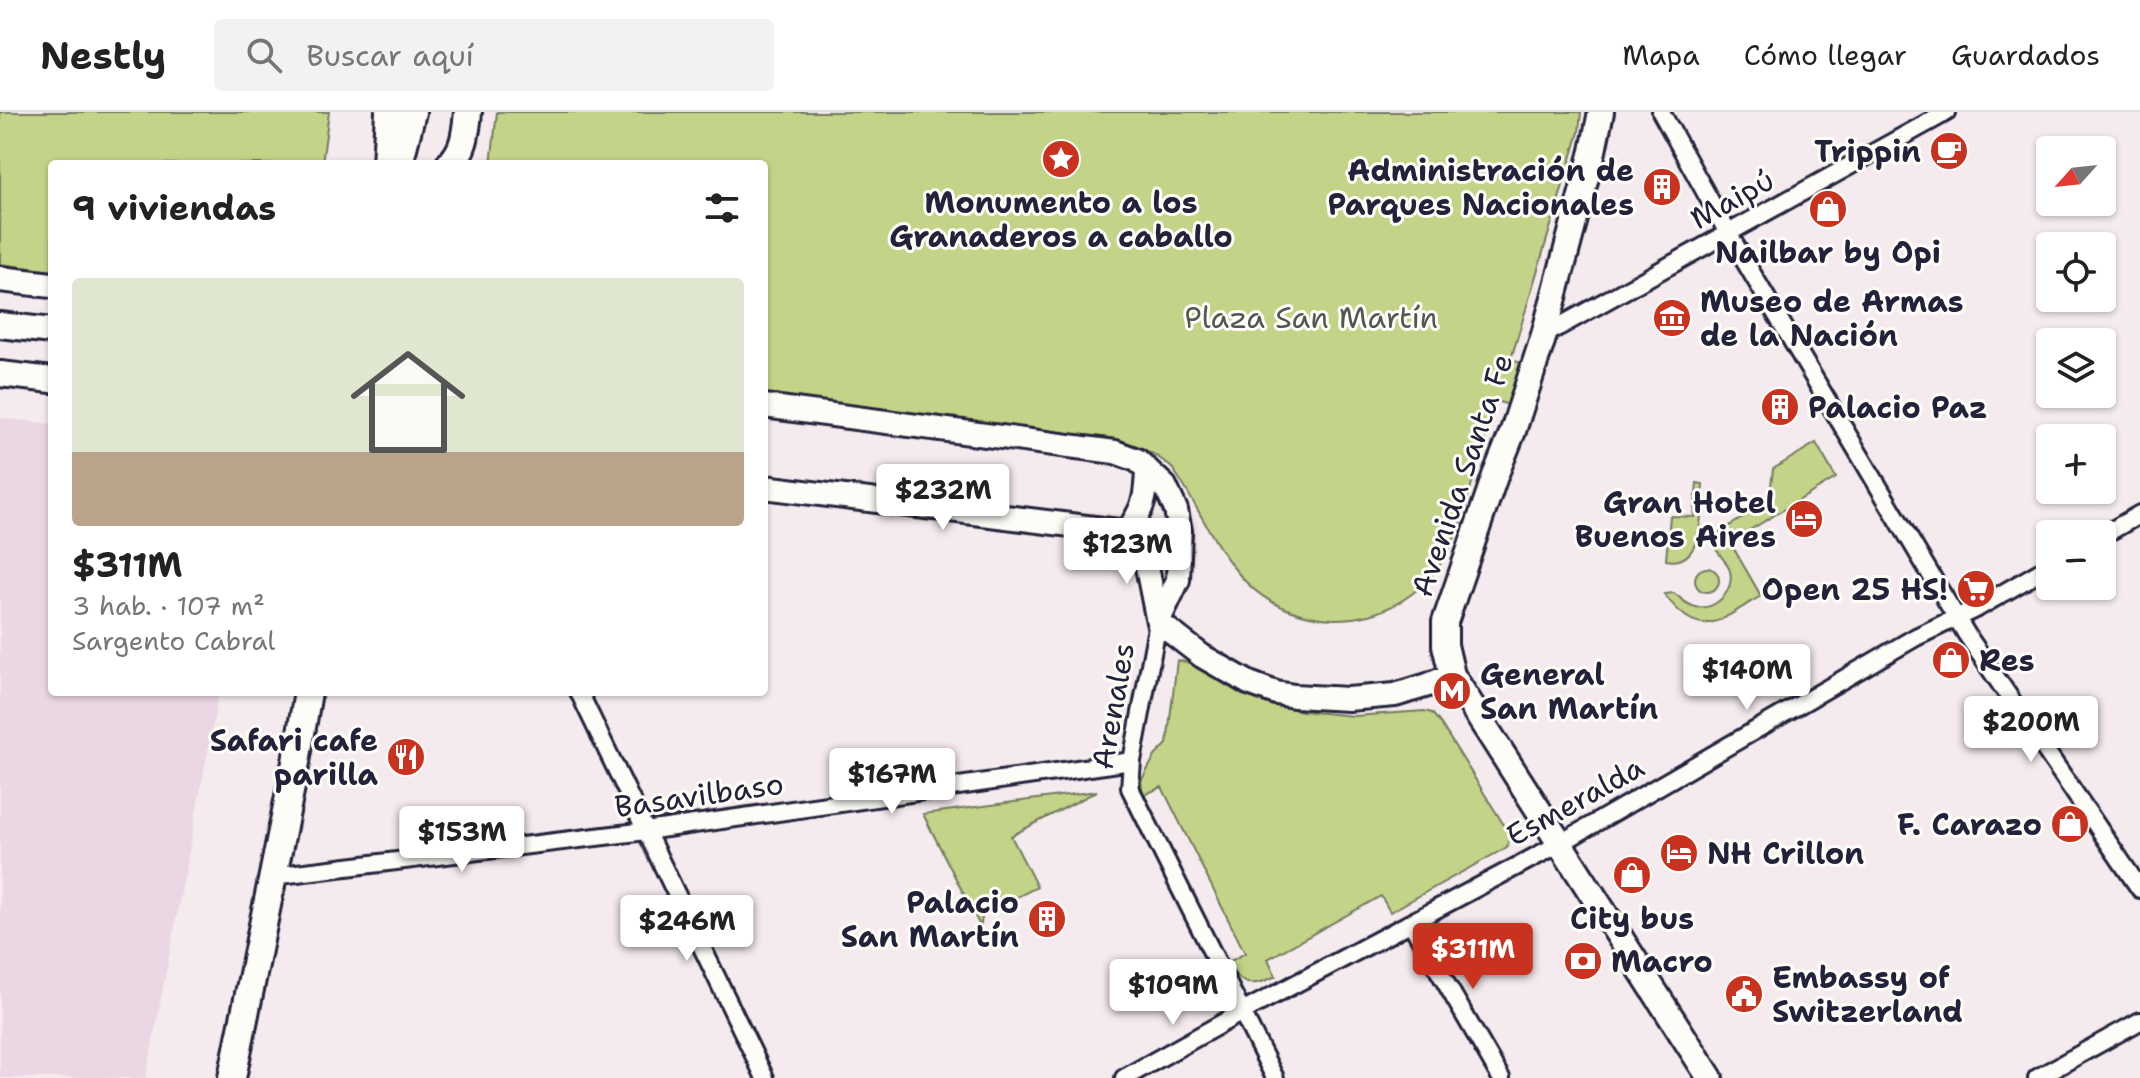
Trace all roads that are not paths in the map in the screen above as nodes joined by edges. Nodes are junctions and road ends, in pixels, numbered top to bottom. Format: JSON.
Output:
{"nodes":[{"id":1,"x":389,"y":112,"type":"edge"},
{"id":2,"x":412,"y":112,"type":"edge"},
{"id":3,"x":468,"y":112,"type":"edge"},
{"id":4,"x":1601,"y":112,"type":"edge"},
{"id":5,"x":1661,"y":112,"type":"edge"},
{"id":6,"x":1947,"y":112,"type":"edge"},
{"id":7,"x":386,"y":160,"type":"edge"},
{"id":8,"x":400,"y":160,"type":"edge"},
{"id":9,"x":454,"y":160,"type":"edge"},
{"id":10,"x":1728,"y":233,"type":"junction"},
{"id":11,"x":0,"y":279,"type":"edge"},
{"id":12,"x":48,"y":285,"type":"edge"},
{"id":13,"x":0,"y":325,"type":"edge"},
{"id":14,"x":48,"y":331,"type":"edge"},
{"id":15,"x":1544,"y":335,"type":"junction"},
{"id":16,"x":0,"y":374,"type":"edge"},
{"id":17,"x":48,"y":380,"type":"edge"},
{"id":18,"x":768,"y":407,"type":"edge"},
{"id":19,"x":1147,"y":469,"type":"junction"},
{"id":20,"x":768,"y":487,"type":"edge"},
{"id":21,"x":2140,"y":514,"type":"edge"},
{"id":22,"x":2116,"y":528,"type":"edge"},
{"id":23,"x":1127,"y":532,"type":"junction"},
{"id":24,"x":2036,"y":574,"type":"edge"},
{"id":25,"x":1956,"y":617,"type":"junction"},
{"id":26,"x":1158,"y":622,"type":"junction"},
{"id":27,"x":1452,"y":675,"type":"junction"},
{"id":28,"x":309,"y":696,"type":"edge"},
{"id":29,"x":581,"y":696,"type":"edge"},
{"id":30,"x":1132,"y":761,"type":"junction"},
{"id":31,"x":646,"y":831,"type":"junction"},
{"id":32,"x":1559,"y":844,"type":"junction"},
{"id":33,"x":272,"y":876,"type":"junction"},
{"id":34,"x":2140,"y":889,"type":"edge"},
{"id":35,"x":1411,"y":923,"type":"junction"},
{"id":36,"x":1242,"y":1012,"type":"junction"},
{"id":37,"x":2140,"y":1021,"type":"edge"},
{"id":38,"x":232,"y":1078,"type":"edge"},
{"id":39,"x":765,"y":1078,"type":"edge"},
{"id":40,"x":1124,"y":1078,"type":"edge"},
{"id":41,"x":1275,"y":1078,"type":"edge"},
{"id":42,"x":1501,"y":1078,"type":"edge"},
{"id":43,"x":1710,"y":1078,"type":"edge"},
{"id":44,"x":2037,"y":1078,"type":"edge"}],
"edges":[{"from":1,"to":7,"type":"main road"},
{"from":2,"to":8,"type":"main road"},
{"from":3,"to":9,"type":"main road"},
{"from":4,"to":15,"type":"main road","name":"Avenida Santa Fe"},
{"from":5,"to":10,"type":"street"},
{"from":6,"to":10,"type":"street","name":"Maipú"},
{"from":10,"to":15,"type":"street","name":"Maipú"},
{"from":10,"to":25,"type":"street"},
{"from":11,"to":12,"type":"main road"},
{"from":13,"to":14,"type":"main road"},
{"from":15,"to":27,"type":"main road","name":"Avenida Santa Fe"},
{"from":16,"to":17,"type":"main road"},
{"from":18,"to":19,"type":"street"},
{"from":19,"to":23,"type":"street"},
{"from":19,"to":26,"type":"street","name":"Arenales"},
{"from":20,"to":23,"type":"street"},
{"from":21,"to":22,"type":"street"},
{"from":23,"to":26,"type":"street"},
{"from":24,"to":25,"type":"street","name":"Esmeralda"},
{"from":25,"to":32,"type":"street","name":"Esmeralda"},
{"from":25,"to":34,"type":"street"},
{"from":26,"to":27,"type":"street"},
{"from":26,"to":30,"type":"street","name":"Arenales"},
{"from":27,"to":32,"type":"main road","name":"Avenida Santa Fe"},
{"from":28,"to":33,"type":"main road"},
{"from":29,"to":31,"type":"street"},
{"from":30,"to":31,"type":"street","name":"Basavilbaso"},
{"from":30,"to":36,"type":"street","name":"Arenales"},
{"from":31,"to":33,"type":"street","name":"Basavilbaso"},
{"from":31,"to":39,"type":"street"},
{"from":32,"to":35,"type":"street","name":"Esmeralda"},
{"from":32,"to":43,"type":"main road","name":"Avenida Santa Fe"},
{"from":33,"to":38,"type":"main road"},
{"from":35,"to":36,"type":"street","name":"Esmeralda"},
{"from":35,"to":42,"type":"street"},
{"from":36,"to":40,"type":"street","name":"Esmeralda"},
{"from":36,"to":41,"type":"street","name":"Arenales"},
{"from":37,"to":44,"type":"street"}]}
